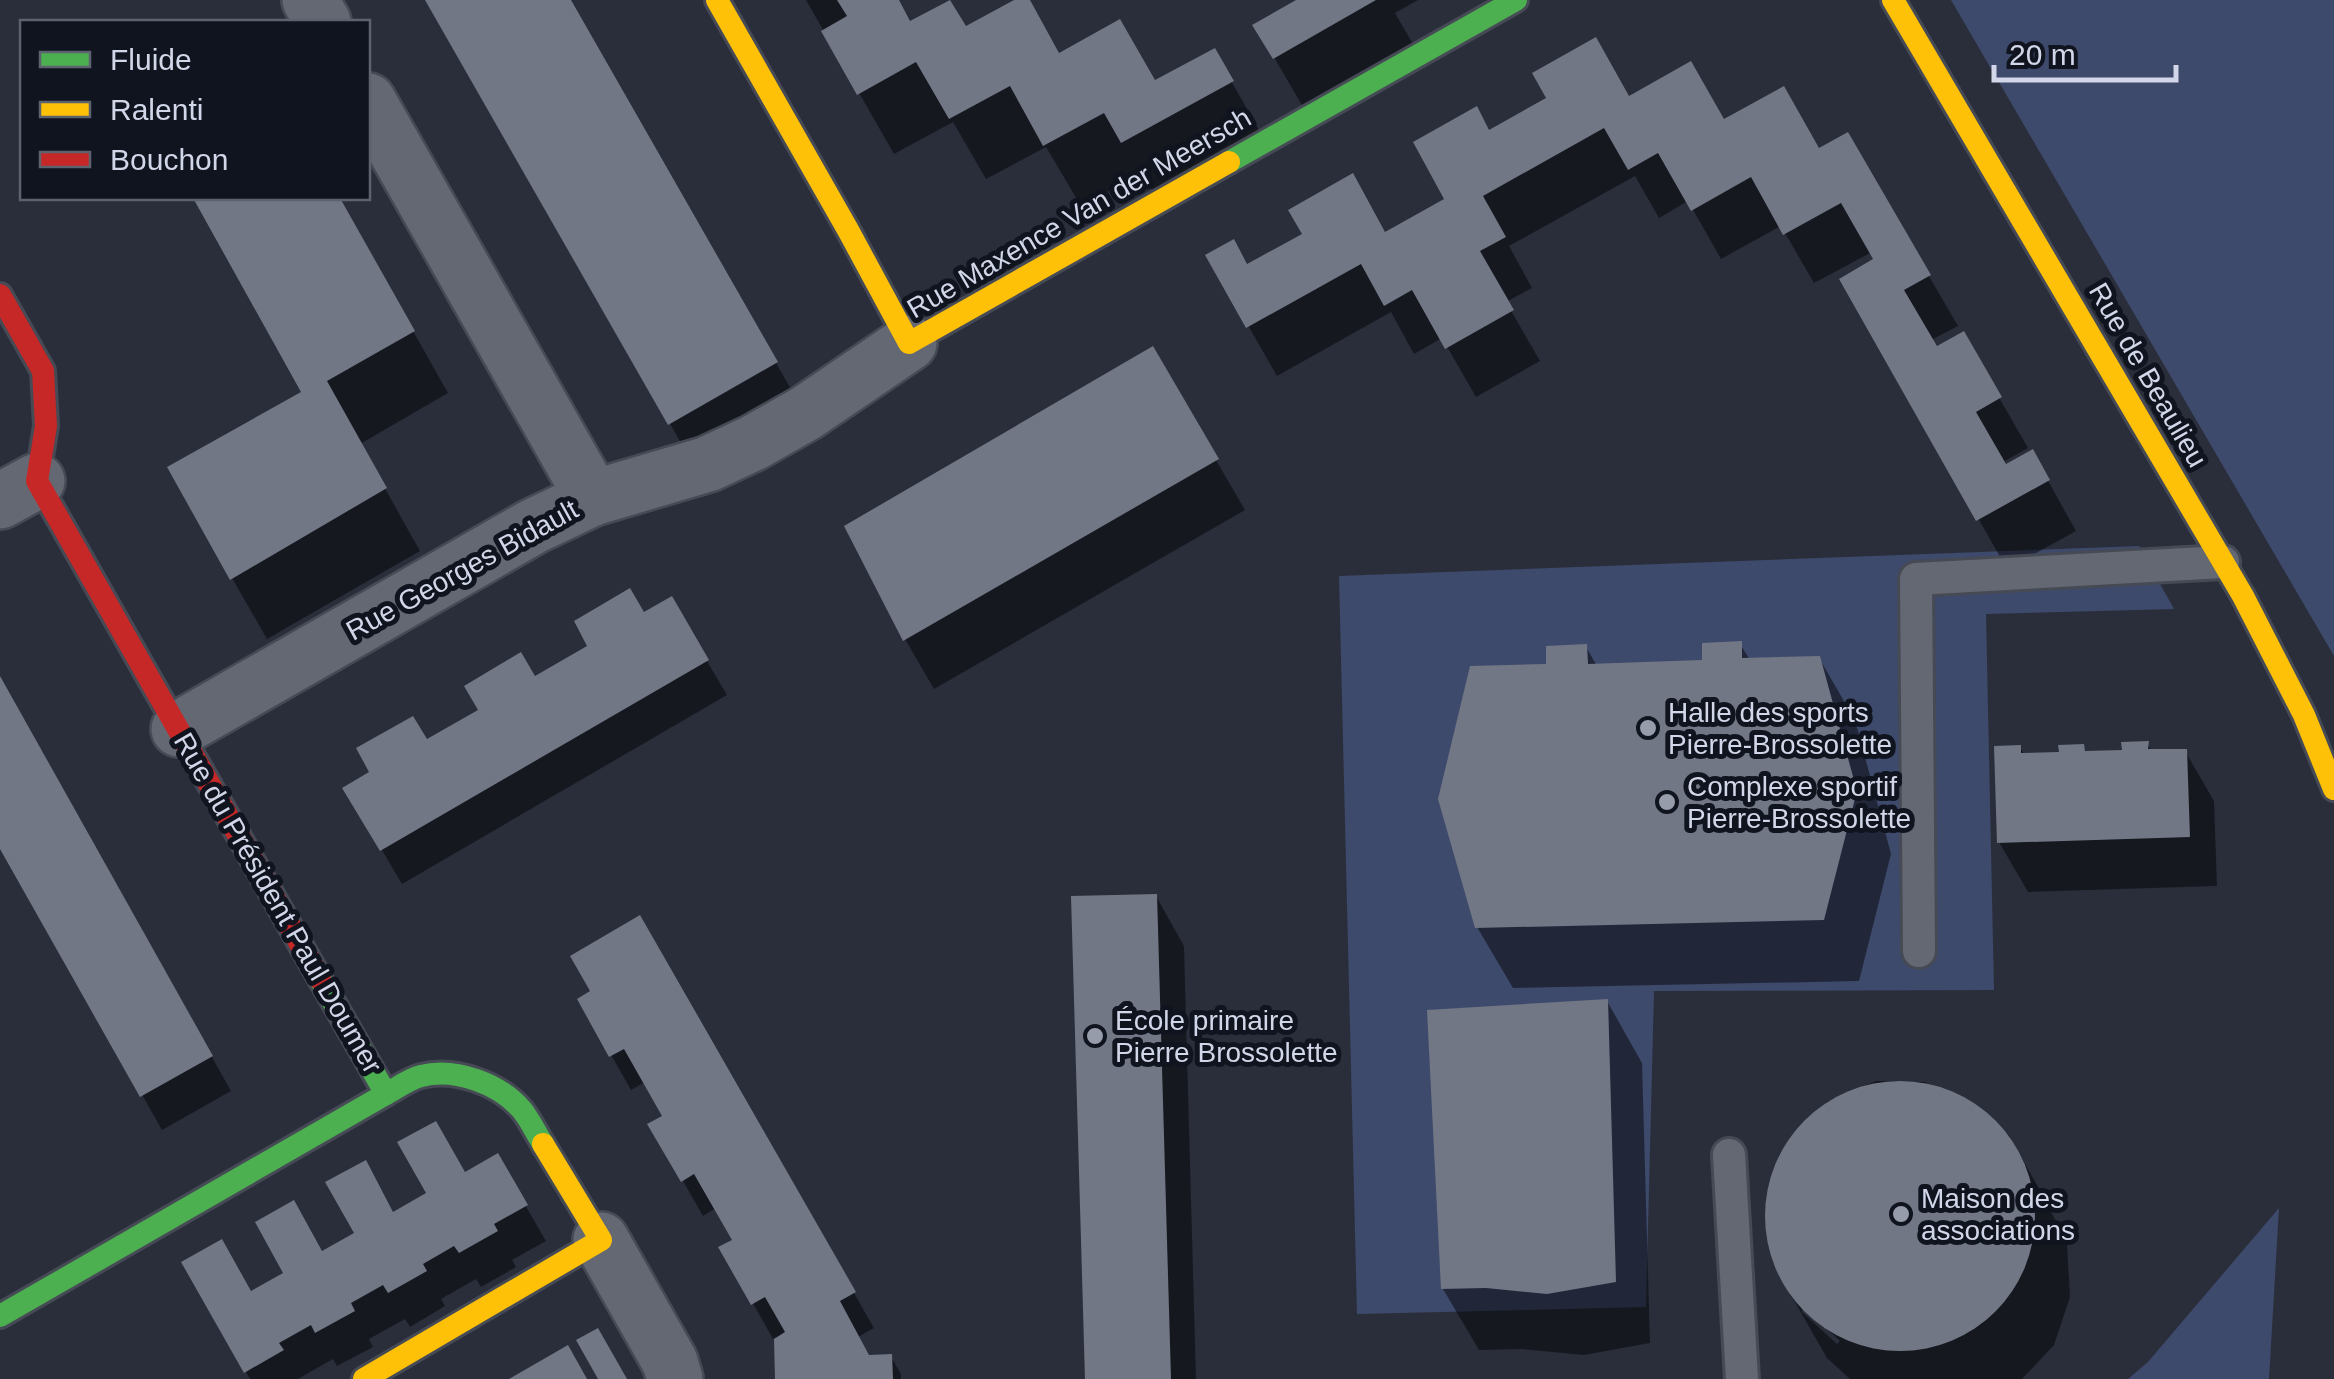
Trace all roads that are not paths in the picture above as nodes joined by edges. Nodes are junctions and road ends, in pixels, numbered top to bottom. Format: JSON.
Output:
{"nodes":[{"id":1,"x":716,"y":0,"type":"edge"},
{"id":2,"x":1516,"y":0,"type":"edge"},
{"id":3,"x":1893,"y":0,"type":"edge"},
{"id":4,"x":370,"y":105,"type":"edge"},
{"id":5,"x":0,"y":295,"type":"edge"},
{"id":6,"x":909,"y":344,"type":"junction"},
{"id":7,"x":19,"y":491,"type":"edge"},
{"id":8,"x":593,"y":498,"type":"junction"},
{"id":9,"x":2223,"y":562,"type":"junction"},
{"id":10,"x":179,"y":729,"type":"junction"},
{"id":11,"x":2334,"y":789,"type":"edge"},
{"id":12,"x":1919,"y":951,"type":"dead end"},
{"id":13,"x":386,"y":1094,"type":"junction"},
{"id":14,"x":1729,"y":1155,"type":"dead end"},
{"id":15,"x":601,"y":1240,"type":"junction"},
{"id":16,"x":0,"y":1316,"type":"edge"},
{"id":17,"x":364,"y":1379,"type":"edge"},
{"id":18,"x":675,"y":1379,"type":"edge"},
{"id":19,"x":1742,"y":1379,"type":"edge"}],
"edges":[{"from":1,"to":6,"type":"street","name":"Rue Maxence Van der Meersch"},
{"from":2,"to":6,"type":"street","name":"Rue Maxence Van der Meersch"},
{"from":3,"to":9,"type":"street","name":"Rue de Beaulieu"},
{"from":4,"to":8,"type":"street"},
{"from":5,"to":7,"type":"street","name":"Rue du Président Paul Doumer"},
{"from":6,"to":8,"type":"street","name":"Rue Georges Bidault"},
{"from":7,"to":10,"type":"street","name":"Rue du Président Paul Doumer"},
{"from":8,"to":10,"type":"street","name":"Rue Georges Bidault"},
{"from":9,"to":11,"type":"street","name":"Rue de Beaulieu"},
{"from":9,"to":12,"type":"lane"},
{"from":10,"to":13,"type":"street","name":"Rue du Président Paul Doumer"},
{"from":13,"to":15,"type":"street"},
{"from":13,"to":16,"type":"street","name":"Rue du Président Paul Doumer"},
{"from":14,"to":19,"type":"lane"},
{"from":15,"to":17,"type":"street"},
{"from":15,"to":18,"type":"street"}]}
